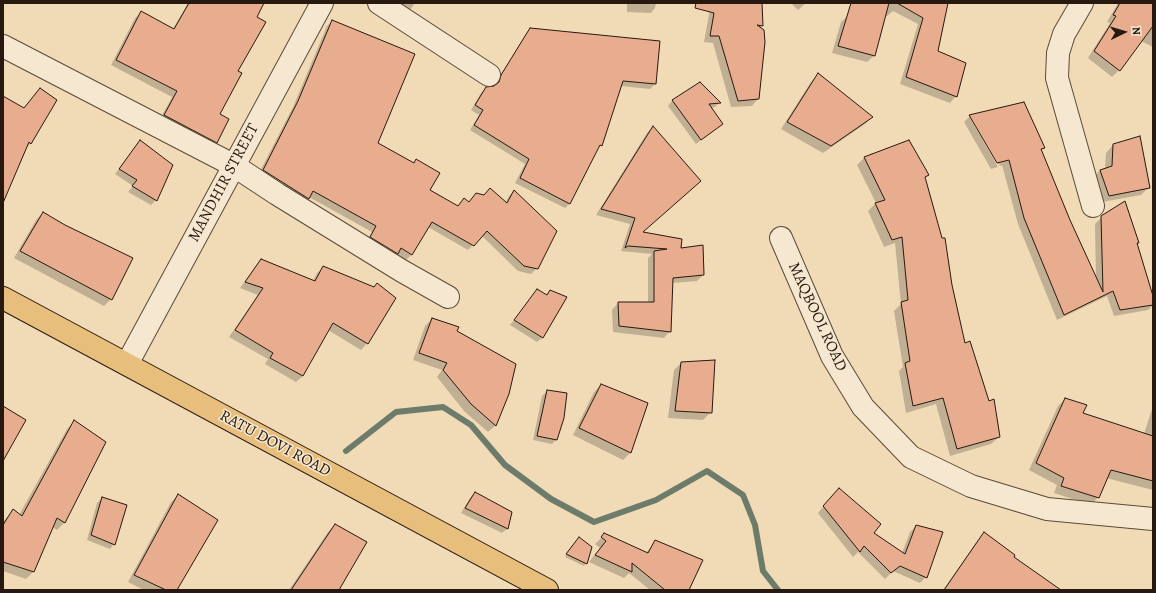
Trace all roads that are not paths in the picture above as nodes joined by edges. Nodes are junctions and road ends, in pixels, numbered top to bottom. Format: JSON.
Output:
{"nodes":[{"id":1,"x":322,"y":3,"type":"edge"},
{"id":2,"x":379,"y":3,"type":"edge"},
{"id":3,"x":1082,"y":3,"type":"edge"},
{"id":4,"x":3,"y":46,"type":"edge"},
{"id":5,"x":489,"y":75,"type":"dead end"},
{"id":6,"x":233,"y":165,"type":"junction"},
{"id":7,"x":1093,"y":206,"type":"dead end"},
{"id":8,"x":781,"y":238,"type":"dead end"},
{"id":9,"x":448,"y":297,"type":"dead end"},
{"id":10,"x":3,"y":298,"type":"edge"},
{"id":11,"x":127,"y":364,"type":"junction"},
{"id":12,"x":1153,"y":519,"type":"edge"},
{"id":13,"x":547,"y":590,"type":"edge"}],
"edges":[{"from":1,"to":6,"type":"street","name":"MANDHIR STREET"},
{"from":2,"to":5,"type":"street"},
{"from":3,"to":7,"type":"street"},
{"from":4,"to":6,"type":"street"},
{"from":6,"to":9,"type":"street"},
{"from":6,"to":11,"type":"street","name":"MANDHIR STREET"},
{"from":8,"to":12,"type":"street","name":"MAQBOOL ROAD"},
{"from":10,"to":11,"type":"main road","name":"RATU DOVI ROAD"},
{"from":11,"to":13,"type":"main road","name":"RATU DOVI ROAD"}]}
